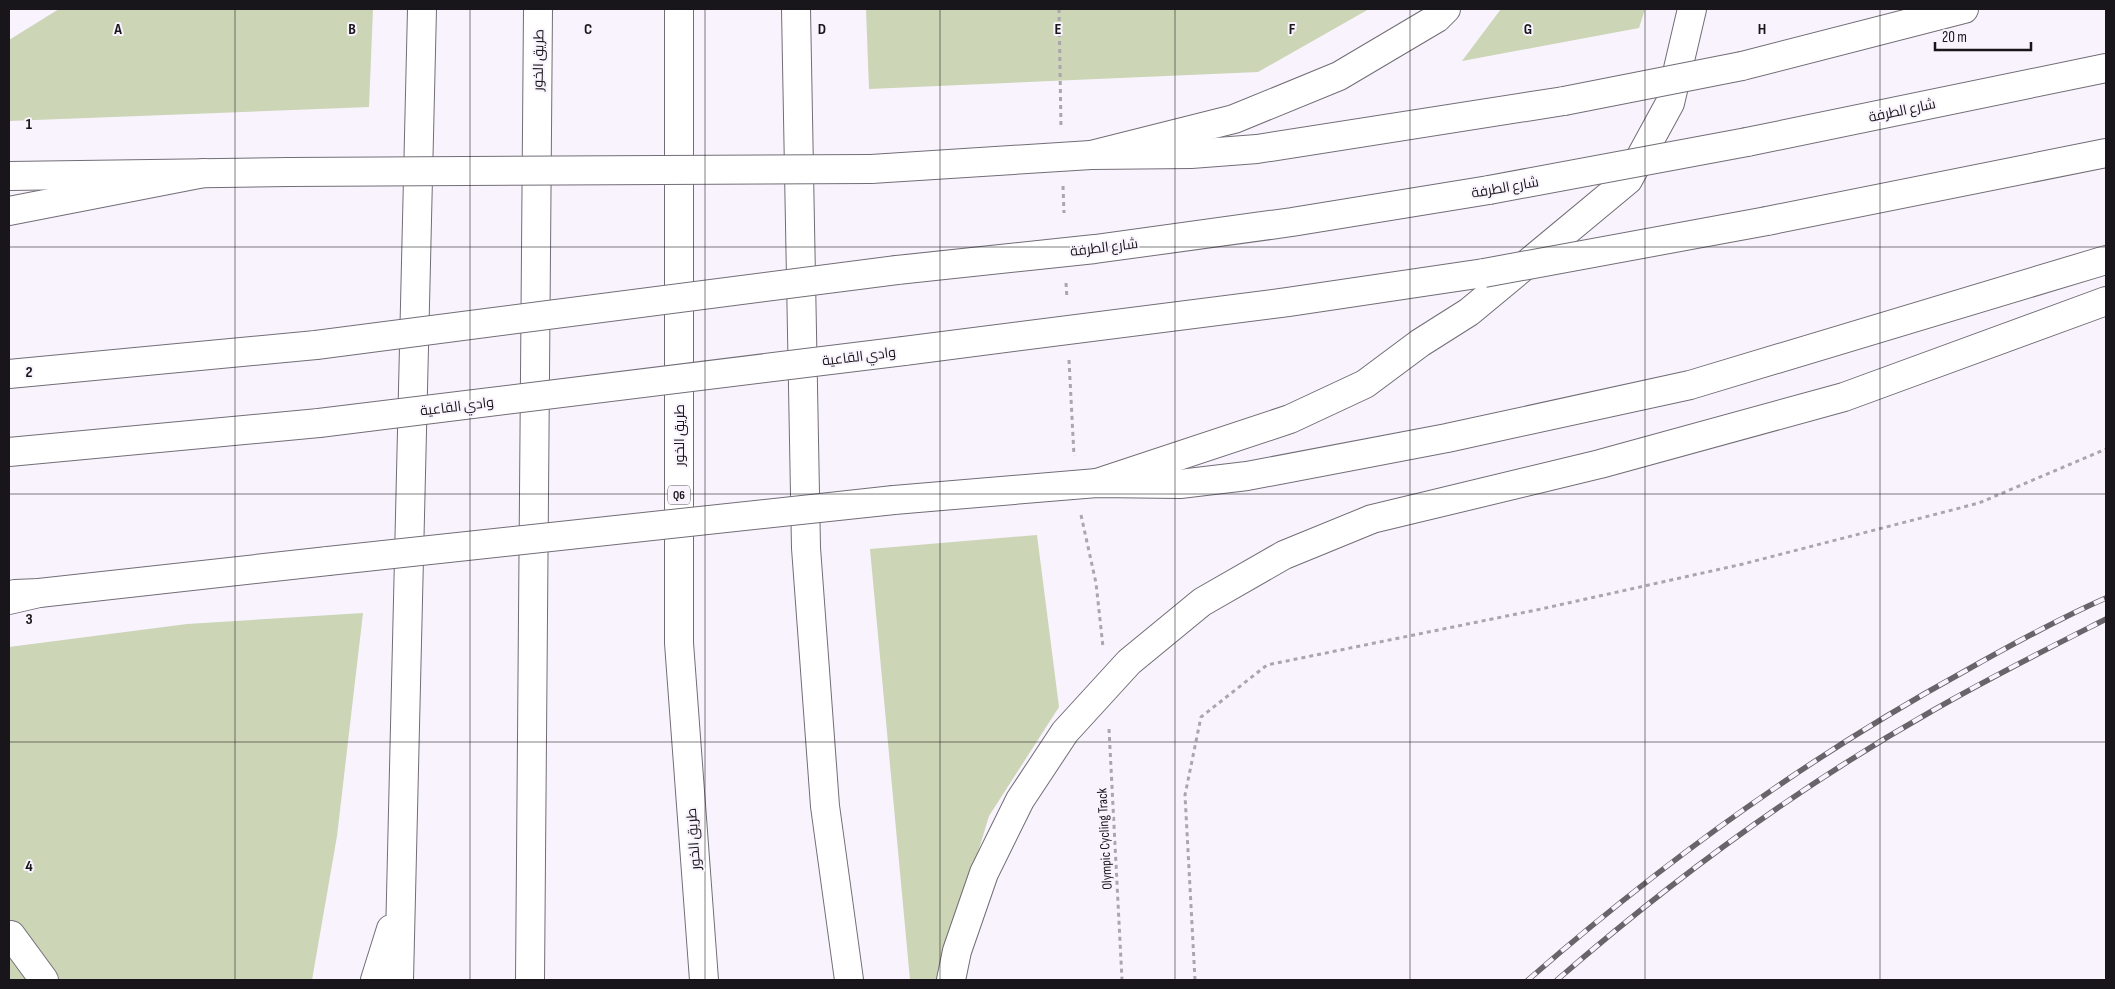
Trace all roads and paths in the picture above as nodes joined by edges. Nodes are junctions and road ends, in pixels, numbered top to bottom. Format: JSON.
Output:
{"nodes":[{"id":1,"x":422,"y":9,"type":"edge"},
{"id":2,"x":538,"y":9,"type":"edge"},
{"id":3,"x":679,"y":9,"type":"edge"},
{"id":4,"x":796,"y":9,"type":"edge"},
{"id":5,"x":1059,"y":9,"type":"edge"},
{"id":6,"x":1446,"y":9,"type":"edge"},
{"id":7,"x":1692,"y":9,"type":"edge"},
{"id":8,"x":1964,"y":9,"type":"edge"},
{"id":9,"x":2106,"y":68,"type":"edge"},
{"id":10,"x":1061,"y":132,"type":"dead end"},
{"id":11,"x":2106,"y":153,"type":"edge"},
{"id":12,"x":1091,"y":155,"type":"junction"},
{"id":13,"x":204,"y":173,"type":"junction"},
{"id":14,"x":9,"y":176,"type":"edge"},
{"id":15,"x":1063,"y":177,"type":"dead end"},
{"id":16,"x":9,"y":212,"type":"edge"},
{"id":17,"x":1064,"y":213,"type":"dead end"},
{"id":18,"x":2106,"y":260,"type":"edge"},
{"id":19,"x":1066,"y":279,"type":"dead end"},
{"id":20,"x":2106,"y":302,"type":"edge"},
{"id":21,"x":1067,"y":306,"type":"dead end"},
{"id":22,"x":1069,"y":351,"type":"dead end"},
{"id":23,"x":9,"y":374,"type":"edge"},
{"id":24,"x":2106,"y":449,"type":"edge"},
{"id":25,"x":9,"y":452,"type":"edge"},
{"id":26,"x":1074,"y":462,"type":"dead end"},
{"id":27,"x":1097,"y":483,"type":"junction"},
{"id":28,"x":1080,"y":512,"type":"dead end"},
{"id":29,"x":39,"y":593,"type":"junction"},
{"id":30,"x":9,"y":594,"type":"edge"},
{"id":31,"x":9,"y":600,"type":"edge"},
{"id":32,"x":1104,"y":656,"type":"dead end"},
{"id":33,"x":1109,"y":726,"type":"dead end"},
{"id":34,"x":402,"y":890,"type":"junction"},
{"id":35,"x":11,"y":935,"type":"dead end"},
{"id":36,"x":44,"y":980,"type":"edge"},
{"id":37,"x":375,"y":980,"type":"edge"},
{"id":38,"x":399,"y":980,"type":"edge"},
{"id":39,"x":530,"y":980,"type":"edge"},
{"id":40,"x":704,"y":980,"type":"edge"},
{"id":41,"x":850,"y":980,"type":"edge"},
{"id":42,"x":951,"y":980,"type":"edge"},
{"id":43,"x":1122,"y":980,"type":"edge"},
{"id":44,"x":1194,"y":980,"type":"edge"}],
"edges":[{"from":1,"to":34,"type":"main road"},
{"from":2,"to":39,"type":"main road","name":"طريق الخور"},
{"from":3,"to":40,"type":"main road","name":"طريق الخور","number":"Q6"},
{"from":4,"to":41,"type":"main road"},
{"from":5,"to":10,"type":"path"},
{"from":6,"to":12,"type":"main road"},
{"from":7,"to":27,"type":"main road"},
{"from":8,"to":12,"type":"main road","bridge":true},
{"from":9,"to":23,"type":"main road","name":"شارع الطرفة","bridge":true},
{"from":11,"to":25,"type":"main road","name":"وادي القاعية","bridge":true},
{"from":12,"to":13,"type":"main road","bridge":true},
{"from":13,"to":14,"type":"main road"},
{"from":13,"to":16,"type":"main road"},
{"from":15,"to":17,"type":"path"},
{"from":18,"to":27,"type":"main road"},
{"from":19,"to":21,"type":"path"},
{"from":20,"to":42,"type":"main road"},
{"from":22,"to":26,"type":"path"},
{"from":24,"to":44,"type":"path"},
{"from":27,"to":29,"type":"main road","bridge":true},
{"from":28,"to":32,"type":"path"},
{"from":29,"to":30,"type":"main road"},
{"from":29,"to":31,"type":"main road"},
{"from":33,"to":43,"type":"path","name":"Olympic Cycling Track"},
{"from":34,"to":37,"type":"main road"},
{"from":34,"to":38,"type":"main road"},
{"from":35,"to":36,"type":"main road"}]}
